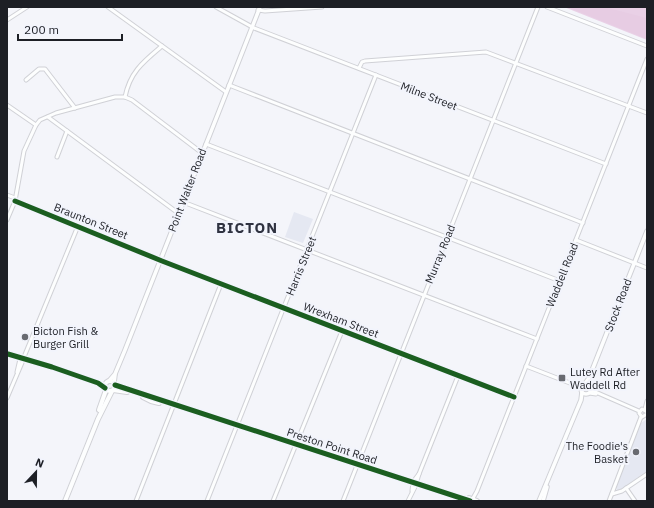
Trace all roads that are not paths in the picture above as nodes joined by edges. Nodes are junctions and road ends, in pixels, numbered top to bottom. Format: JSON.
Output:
{"nodes":[{"id":1,"x":28,"y":7,"type":"edge"},
{"id":2,"x":108,"y":7,"type":"edge"},
{"id":3,"x":216,"y":7,"type":"edge"},
{"id":4,"x":322,"y":7,"type":"edge"},
{"id":5,"x":538,"y":7,"type":"edge"},
{"id":6,"x":547,"y":7,"type":"edge"},
{"id":7,"x":259,"y":9,"type":"edge"},
{"id":8,"x":7,"y":20,"type":"edge"},
{"id":9,"x":252,"y":26,"type":"junction"},
{"id":10,"x":162,"y":46,"type":"junction"},
{"id":11,"x":647,"y":46,"type":"edge"},
{"id":12,"x":647,"y":59,"type":"edge"},
{"id":13,"x":516,"y":62,"type":"junction"},
{"id":14,"x":359,"y":68,"type":"junction"},
{"id":15,"x":376,"y":75,"type":"junction"},
{"id":16,"x":26,"y":80,"type":"dead end"},
{"id":17,"x":229,"y":85,"type":"junction"},
{"id":18,"x":226,"y":92,"type":"junction"},
{"id":19,"x":125,"y":97,"type":"junction"},
{"id":20,"x":7,"y":105,"type":"edge"},
{"id":21,"x":629,"y":106,"type":"junction"},
{"id":22,"x":75,"y":108,"type":"junction"},
{"id":23,"x":647,"y":113,"type":"edge"},
{"id":24,"x":48,"y":117,"type":"junction"},
{"id":25,"x":493,"y":121,"type":"junction"},
{"id":26,"x":36,"y":125,"type":"junction"},
{"id":27,"x":67,"y":131,"type":"junction"},
{"id":28,"x":353,"y":134,"type":"junction"},
{"id":29,"x":206,"y":144,"type":"junction"},
{"id":30,"x":202,"y":153,"type":"junction"},
{"id":31,"x":57,"y":157,"type":"dead end"},
{"id":32,"x":606,"y":164,"type":"junction"},
{"id":33,"x":470,"y":179,"type":"junction"},
{"id":34,"x":330,"y":192,"type":"junction"},
{"id":35,"x":7,"y":195,"type":"edge"},
{"id":36,"x":15,"y":200,"type":"junction"},
{"id":37,"x":183,"y":202,"type":"junction"},
{"id":38,"x":178,"y":213,"type":"junction"},
{"id":39,"x":7,"y":220,"type":"edge"},
{"id":40,"x":583,"y":223,"type":"junction"},
{"id":41,"x":78,"y":226,"type":"junction"},
{"id":42,"x":647,"y":231,"type":"edge"},
{"id":43,"x":447,"y":237,"type":"junction"},
{"id":44,"x":576,"y":240,"type":"junction"},
{"id":45,"x":307,"y":250,"type":"junction"},
{"id":46,"x":160,"y":260,"type":"junction"},
{"id":47,"x":635,"y":263,"type":"junction"},
{"id":48,"x":647,"y":268,"type":"edge"},
{"id":49,"x":560,"y":281,"type":"junction"},
{"id":50,"x":221,"y":284,"type":"junction"},
{"id":51,"x":424,"y":295,"type":"junction"},
{"id":52,"x":283,"y":308,"type":"junction"},
{"id":53,"x":342,"y":331,"type":"junction"},
{"id":54,"x":537,"y":339,"type":"junction"},
{"id":55,"x":8,"y":354,"type":"edge"},
{"id":56,"x":401,"y":354,"type":"junction"},
{"id":57,"x":23,"y":358,"type":"junction"},
{"id":58,"x":526,"y":366,"type":"junction"},
{"id":59,"x":115,"y":374,"type":"junction"},
{"id":60,"x":458,"y":376,"type":"junction"},
{"id":61,"x":589,"y":378,"type":"junction"},
{"id":62,"x":108,"y":382,"type":"junction"},
{"id":63,"x":98,"y":383,"type":"junction"},
{"id":64,"x":115,"y":384,"type":"junction"},
{"id":65,"x":582,"y":388,"type":"junction"},
{"id":66,"x":106,"y":389,"type":"junction"},
{"id":67,"x":113,"y":391,"type":"junction"},
{"id":68,"x":589,"y":391,"type":"junction"},
{"id":69,"x":7,"y":398,"type":"edge"},
{"id":70,"x":514,"y":398,"type":"junction"},
{"id":71,"x":581,"y":400,"type":"junction"},
{"id":72,"x":647,"y":401,"type":"edge"},
{"id":73,"x":174,"y":406,"type":"junction"},
{"id":74,"x":639,"y":410,"type":"junction"},
{"id":75,"x":646,"y":413,"type":"edge"},
{"id":76,"x":641,"y":417,"type":"junction"},
{"id":77,"x":98,"y":419,"type":"junction"},
{"id":78,"x":236,"y":426,"type":"junction"},
{"id":79,"x":297,"y":445,"type":"junction"},
{"id":80,"x":357,"y":464,"type":"junction"},
{"id":81,"x":647,"y":474,"type":"edge"},
{"id":82,"x":415,"y":482,"type":"junction"},
{"id":83,"x":547,"y":484,"type":"junction"},
{"id":84,"x":626,"y":488,"type":"junction"},
{"id":85,"x":612,"y":494,"type":"junction"},
{"id":86,"x":65,"y":501,"type":"edge"},
{"id":87,"x":136,"y":501,"type":"edge"},
{"id":88,"x":207,"y":501,"type":"edge"},
{"id":89,"x":273,"y":501,"type":"edge"},
{"id":90,"x":343,"y":501,"type":"edge"},
{"id":91,"x":408,"y":501,"type":"edge"},
{"id":92,"x":474,"y":501,"type":"edge"},
{"id":93,"x":539,"y":501,"type":"edge"},
{"id":94,"x":543,"y":501,"type":"edge"},
{"id":95,"x":609,"y":501,"type":"edge"},
{"id":96,"x":635,"y":501,"type":"edge"}],
"edges":[{"from":1,"to":8,"type":"street"},
{"from":2,"to":10,"type":"street"},
{"from":3,"to":9,"type":"street","name":"Milne Street"},
{"from":4,"to":7,"type":"street"},
{"from":5,"to":13,"type":"street","name":"Murray Road"},
{"from":6,"to":11,"type":"street"},
{"from":7,"to":9,"type":"street","name":"Point Walter Road"},
{"from":9,"to":14,"type":"street","name":"Milne Street"},
{"from":9,"to":17,"type":"street","name":"Point Walter Road"},
{"from":10,"to":18,"type":"street"},
{"from":10,"to":19,"type":"street"},
{"from":12,"to":21,"type":"street","name":"Waddell Road"},
{"from":13,"to":14,"type":"street"},
{"from":13,"to":21,"type":"street"},
{"from":13,"to":25,"type":"street","name":"Murray Road"},
{"from":14,"to":15,"type":"street","name":"Milne Street"},
{"from":15,"to":25,"type":"street","name":"Milne Street"},
{"from":15,"to":28,"type":"street","name":"Harris Street"},
{"from":16,"to":22,"type":"street"},
{"from":17,"to":18,"type":"street","name":"Point Walter Road"},
{"from":17,"to":28,"type":"street"},
{"from":18,"to":29,"type":"street","name":"Point Walter Road"},
{"from":19,"to":22,"type":"street"},
{"from":19,"to":30,"type":"street"},
{"from":20,"to":26,"type":"street"},
{"from":21,"to":23,"type":"street"},
{"from":21,"to":32,"type":"street","name":"Waddell Road"},
{"from":22,"to":24,"type":"street"},
{"from":24,"to":26,"type":"street"},
{"from":24,"to":27,"type":"street"},
{"from":25,"to":32,"type":"street","name":"Milne Street"},
{"from":25,"to":33,"type":"street","name":"Murray Road"},
{"from":26,"to":36,"type":"street"},
{"from":27,"to":31,"type":"street"},
{"from":27,"to":38,"type":"street"},
{"from":28,"to":33,"type":"street"},
{"from":28,"to":34,"type":"street","name":"Harris Street"},
{"from":29,"to":30,"type":"street","name":"Point Walter Road"},
{"from":29,"to":34,"type":"street"},
{"from":30,"to":37,"type":"street","name":"Point Walter Road"},
{"from":32,"to":40,"type":"street","name":"Waddell Road"},
{"from":33,"to":40,"type":"street"},
{"from":33,"to":43,"type":"street","name":"Murray Road"},
{"from":34,"to":43,"type":"street"},
{"from":34,"to":45,"type":"street","name":"Harris Street"},
{"from":35,"to":36,"type":"street","name":"Braunton Street"},
{"from":36,"to":39,"type":"street"},
{"from":36,"to":41,"type":"street","name":"Braunton Street"},
{"from":37,"to":38,"type":"street","name":"Point Walter Road"},
{"from":37,"to":45,"type":"street"},
{"from":38,"to":46,"type":"street","name":"Point Walter Road"},
{"from":40,"to":44,"type":"street","name":"Waddell Road"},
{"from":41,"to":46,"type":"street","name":"Braunton Street"},
{"from":41,"to":57,"type":"street"},
{"from":42,"to":47,"type":"street","name":"Stock Road"},
{"from":43,"to":49,"type":"street"},
{"from":43,"to":51,"type":"street","name":"Murray Road"},
{"from":44,"to":47,"type":"street"},
{"from":44,"to":49,"type":"street","name":"Waddell Road"},
{"from":45,"to":51,"type":"street"},
{"from":45,"to":52,"type":"street","name":"Harris Street"},
{"from":46,"to":50,"type":"street","name":"Wrexham Street"},
{"from":46,"to":59,"type":"street","name":"Point Walter Road"},
{"from":47,"to":48,"type":"street"},
{"from":47,"to":61,"type":"street","name":"Stock Road"},
{"from":49,"to":54,"type":"street","name":"Waddell Road"},
{"from":50,"to":52,"type":"street","name":"Wrexham Street"},
{"from":50,"to":73,"type":"street"},
{"from":51,"to":54,"type":"street"},
{"from":51,"to":56,"type":"street","name":"Murray Road"},
{"from":52,"to":53,"type":"street","name":"Wrexham Street"},
{"from":52,"to":78,"type":"street","name":"Harris Street"},
{"from":53,"to":56,"type":"street","name":"Wrexham Street"},
{"from":53,"to":79,"type":"street"},
{"from":54,"to":58,"type":"street","name":"Waddell Road"},
{"from":55,"to":57,"type":"main road"},
{"from":56,"to":60,"type":"street","name":"Wrexham Street"},
{"from":56,"to":80,"type":"street","name":"Murray Road"},
{"from":57,"to":63,"type":"main road"},
{"from":57,"to":69,"type":"street"},
{"from":58,"to":65,"type":"street"},
{"from":58,"to":70,"type":"street","name":"Waddell Road"},
{"from":59,"to":62,"type":"street","name":"Point Walter Road"},
{"from":59,"to":64,"type":"street","name":"Point Walter Road"},
{"from":60,"to":70,"type":"street","name":"Wrexham Street"},
{"from":60,"to":82,"type":"street"},
{"from":61,"to":65,"type":"street","name":"Stock Road"},
{"from":61,"to":68,"type":"street","name":"Stock Road"},
{"from":62,"to":63,"type":"main road"},
{"from":62,"to":64,"type":"main road"},
{"from":62,"to":66,"type":"main road","name":"Point Walter Road"},
{"from":63,"to":66,"type":"main road"},
{"from":64,"to":67,"type":"main road","name":"Point Walter Road"},
{"from":64,"to":73,"type":"main road","name":"Preston Point Road"},
{"from":65,"to":68,"type":"street"},
{"from":65,"to":68,"type":"street"},
{"from":65,"to":71,"type":"street","name":"Stock Road"},
{"from":66,"to":67,"type":"main road"},
{"from":66,"to":77,"type":"main road","name":"Point Walter Road"},
{"from":67,"to":73,"type":"main road","name":"Preston Point Road"},
{"from":67,"to":77,"type":"main road","name":"Point Walter Road"},
{"from":68,"to":71,"type":"street","name":"Stock Road"},
{"from":68,"to":74,"type":"street"},
{"from":70,"to":92,"type":"street","name":"Waddell Road"},
{"from":71,"to":83,"type":"street","name":"Stock Road"},
{"from":72,"to":75,"type":"street"},
{"from":73,"to":78,"type":"main road","name":"Preston Point Road"},
{"from":73,"to":87,"type":"street"},
{"from":74,"to":75,"type":"street"},
{"from":74,"to":76,"type":"street"},
{"from":75,"to":76,"type":"street"},
{"from":76,"to":85,"type":"street"},
{"from":77,"to":86,"type":"main road","name":"Point Walter Road"},
{"from":78,"to":79,"type":"main road","name":"Preston Point Road"},
{"from":78,"to":88,"type":"street","name":"Harris Street"},
{"from":79,"to":80,"type":"main road","name":"Preston Point Road"},
{"from":79,"to":89,"type":"street"},
{"from":80,"to":82,"type":"main road","name":"Preston Point Road"},
{"from":80,"to":90,"type":"street","name":"Murray Road"},
{"from":81,"to":84,"type":"street"},
{"from":82,"to":91,"type":"street"},
{"from":82,"to":92,"type":"main road","name":"Preston Point Road"},
{"from":83,"to":93,"type":"street","name":"Stock Road"},
{"from":83,"to":94,"type":"street","name":"Stock Road"},
{"from":84,"to":85,"type":"street"},
{"from":84,"to":96,"type":"street"},
{"from":85,"to":95,"type":"street"}]}
